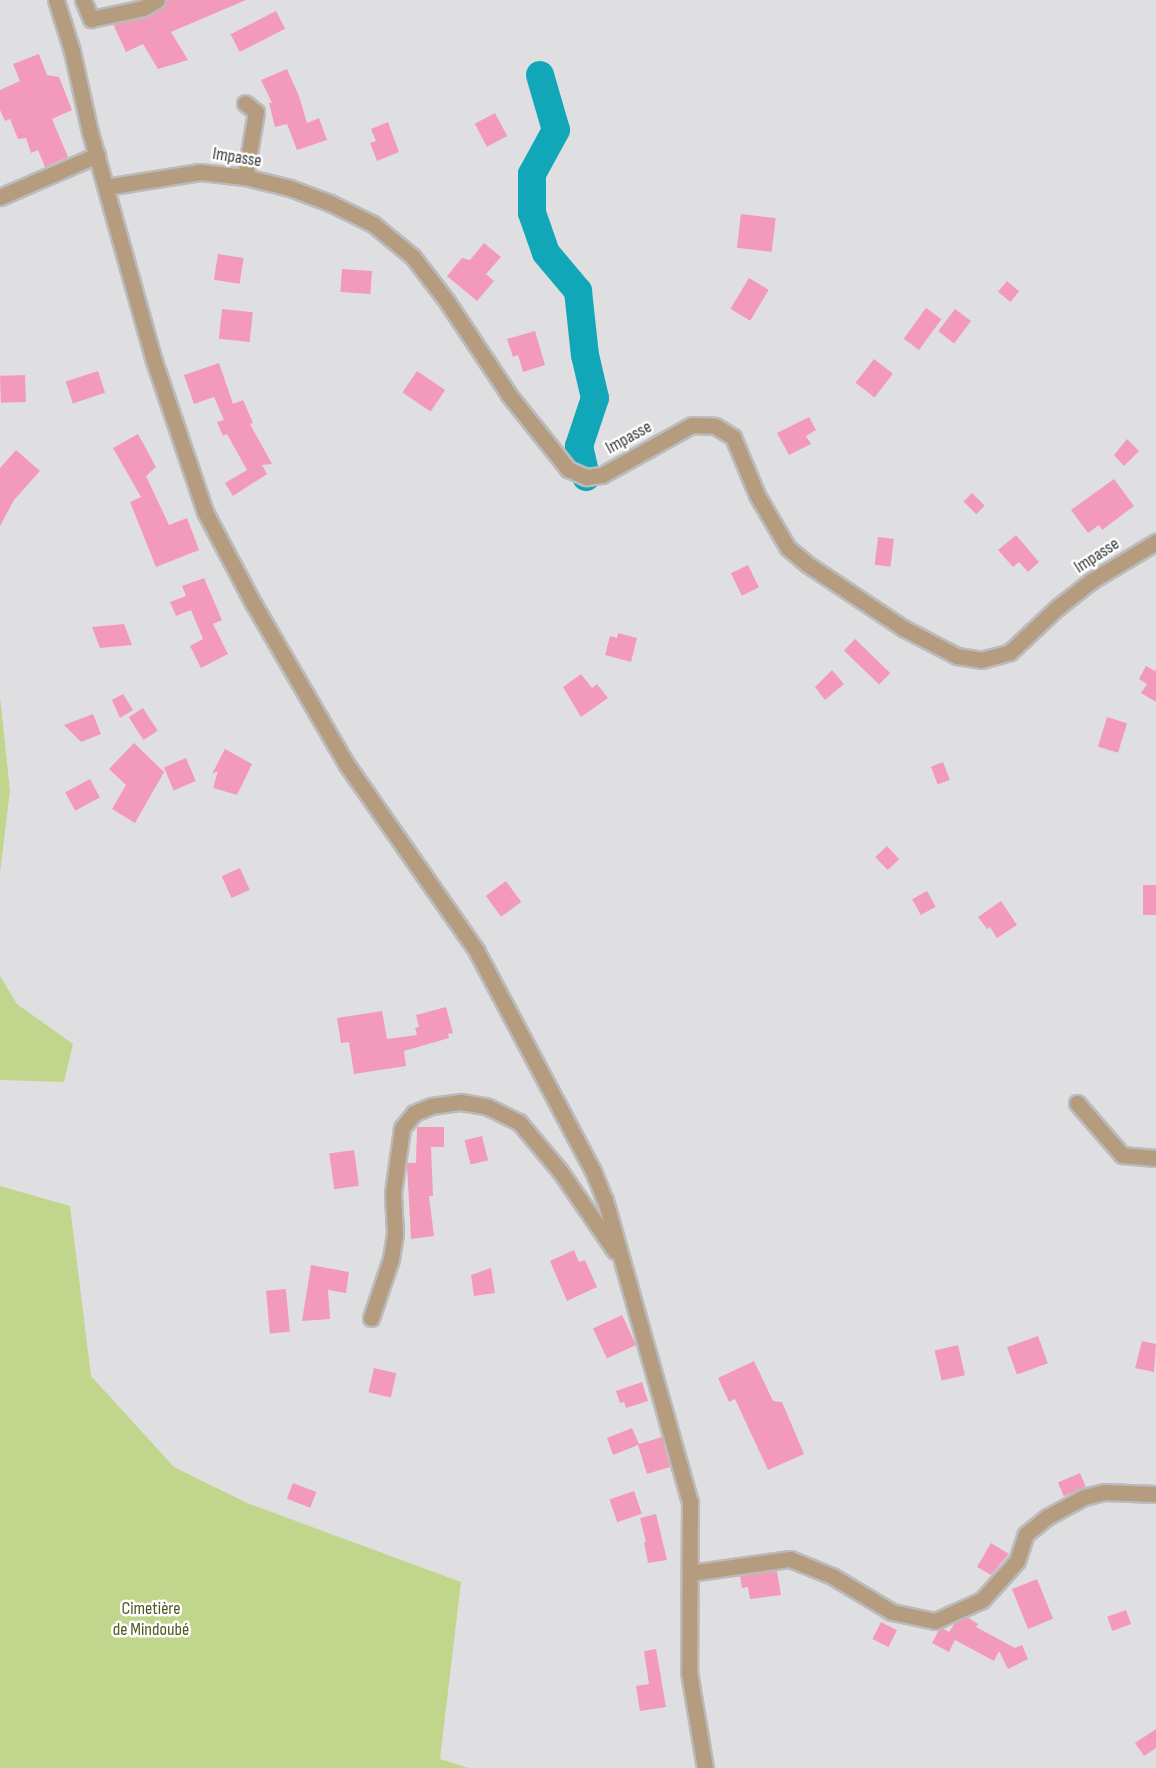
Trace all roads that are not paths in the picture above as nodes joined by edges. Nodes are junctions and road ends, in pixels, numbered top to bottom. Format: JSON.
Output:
{"nodes":[{"id":1,"x":56,"y":0,"type":"edge"},
{"id":2,"x":83,"y":0,"type":"edge"},
{"id":3,"x":157,"y":0,"type":"edge"},
{"id":4,"x":245,"y":103,"type":"dead end"},
{"id":5,"x":97,"y":155,"type":"junction"},
{"id":6,"x":245,"y":177,"type":"junction"},
{"id":7,"x":106,"y":187,"type":"junction"},
{"id":8,"x":0,"y":197,"type":"edge"},
{"id":9,"x":1156,"y":542,"type":"edge"},
{"id":10,"x":1077,"y":1103,"type":"dead end"},
{"id":11,"x":1156,"y":1158,"type":"edge"},
{"id":12,"x":622,"y":1261,"type":"junction"},
{"id":13,"x":371,"y":1318,"type":"dead end"},
{"id":14,"x":1156,"y":1494,"type":"edge"},
{"id":15,"x":690,"y":1573,"type":"junction"},
{"id":16,"x":705,"y":1768,"type":"edge"}],
"edges":[{"from":1,"to":5,"type":"street"},
{"from":2,"to":3,"type":"street"},
{"from":4,"to":6,"type":"street"},
{"from":5,"to":7,"type":"street"},
{"from":5,"to":8,"type":"street"},
{"from":6,"to":7,"type":"street","name":"Impasse"},
{"from":6,"to":9,"type":"street","name":"Impasse"},
{"from":7,"to":12,"type":"street"},
{"from":10,"to":11,"type":"street"},
{"from":12,"to":13,"type":"street"},
{"from":12,"to":15,"type":"street"},
{"from":14,"to":15,"type":"street"},
{"from":15,"to":16,"type":"street"}]}
